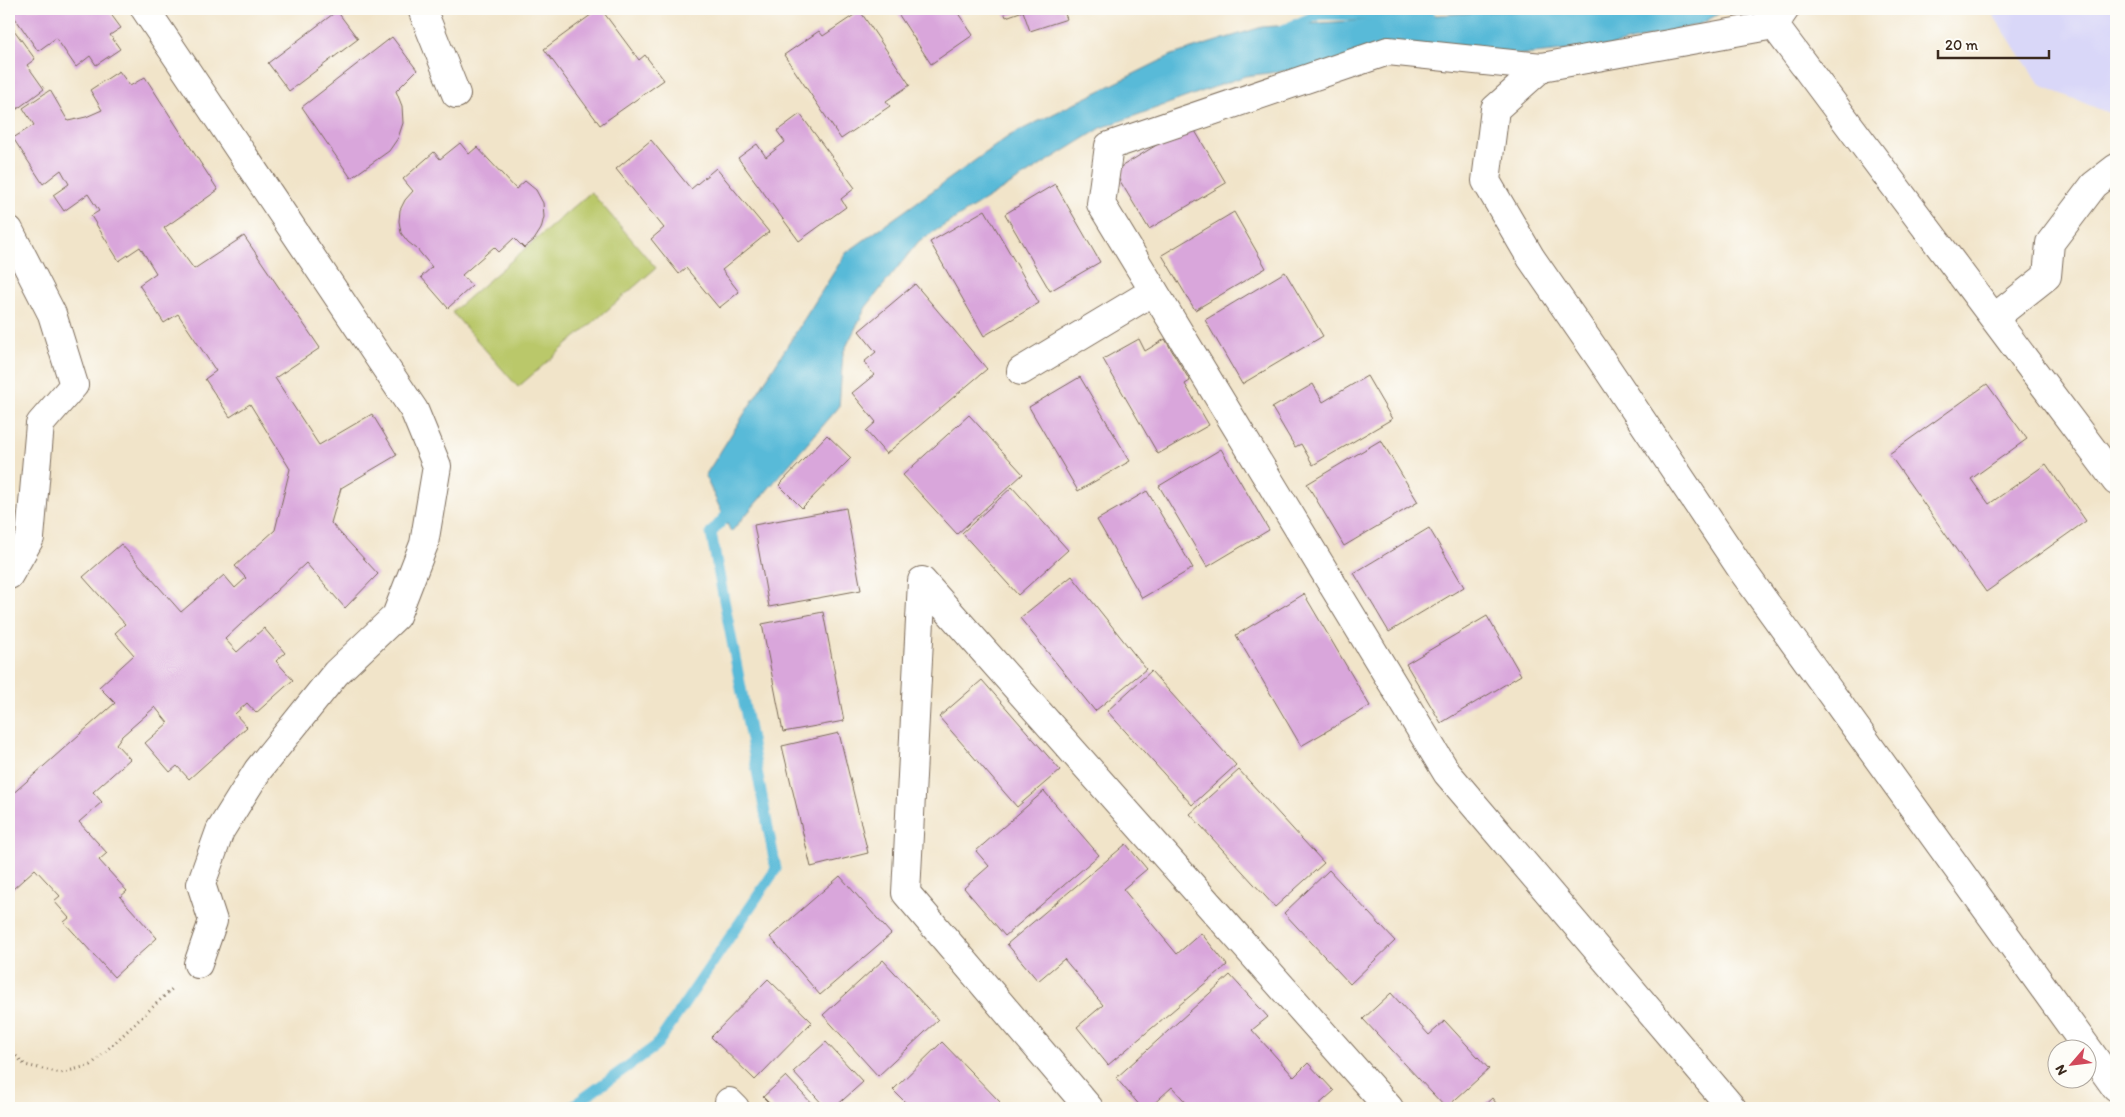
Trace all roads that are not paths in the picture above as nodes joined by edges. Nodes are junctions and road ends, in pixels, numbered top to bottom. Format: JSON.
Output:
{"nodes":[{"id":1,"x":145,"y":9,"type":"edge"},
{"id":2,"x":422,"y":9,"type":"edge"},
{"id":3,"x":1780,"y":17,"type":"edge"},
{"id":4,"x":1542,"y":67,"type":"junction"},
{"id":5,"x":456,"y":94,"type":"dead end"},
{"id":6,"x":2116,"y":168,"type":"edge"},
{"id":7,"x":9,"y":230,"type":"edge"},
{"id":8,"x":1154,"y":291,"type":"junction"},
{"id":9,"x":1994,"y":318,"type":"junction"},
{"id":10,"x":1021,"y":371,"type":"dead end"},
{"id":11,"x":2116,"y":481,"type":"edge"},
{"id":12,"x":9,"y":575,"type":"edge"},
{"id":13,"x":198,"y":964,"type":"road end"},
{"id":14,"x":2116,"y":1088,"type":"edge"},
{"id":15,"x":1088,"y":1108,"type":"edge"},
{"id":16,"x":1389,"y":1108,"type":"edge"},
{"id":17,"x":1732,"y":1108,"type":"edge"}],
"edges":[{"from":1,"to":13,"type":"street"},
{"from":2,"to":5,"type":"street"},
{"from":3,"to":4,"type":"street"},
{"from":3,"to":9,"type":"street"},
{"from":4,"to":8,"type":"street"},
{"from":4,"to":14,"type":"street"},
{"from":6,"to":9,"type":"street"},
{"from":7,"to":12,"type":"street"},
{"from":8,"to":10,"type":"street"},
{"from":8,"to":17,"type":"street"},
{"from":9,"to":11,"type":"street"},
{"from":15,"to":16,"type":"street"}]}
